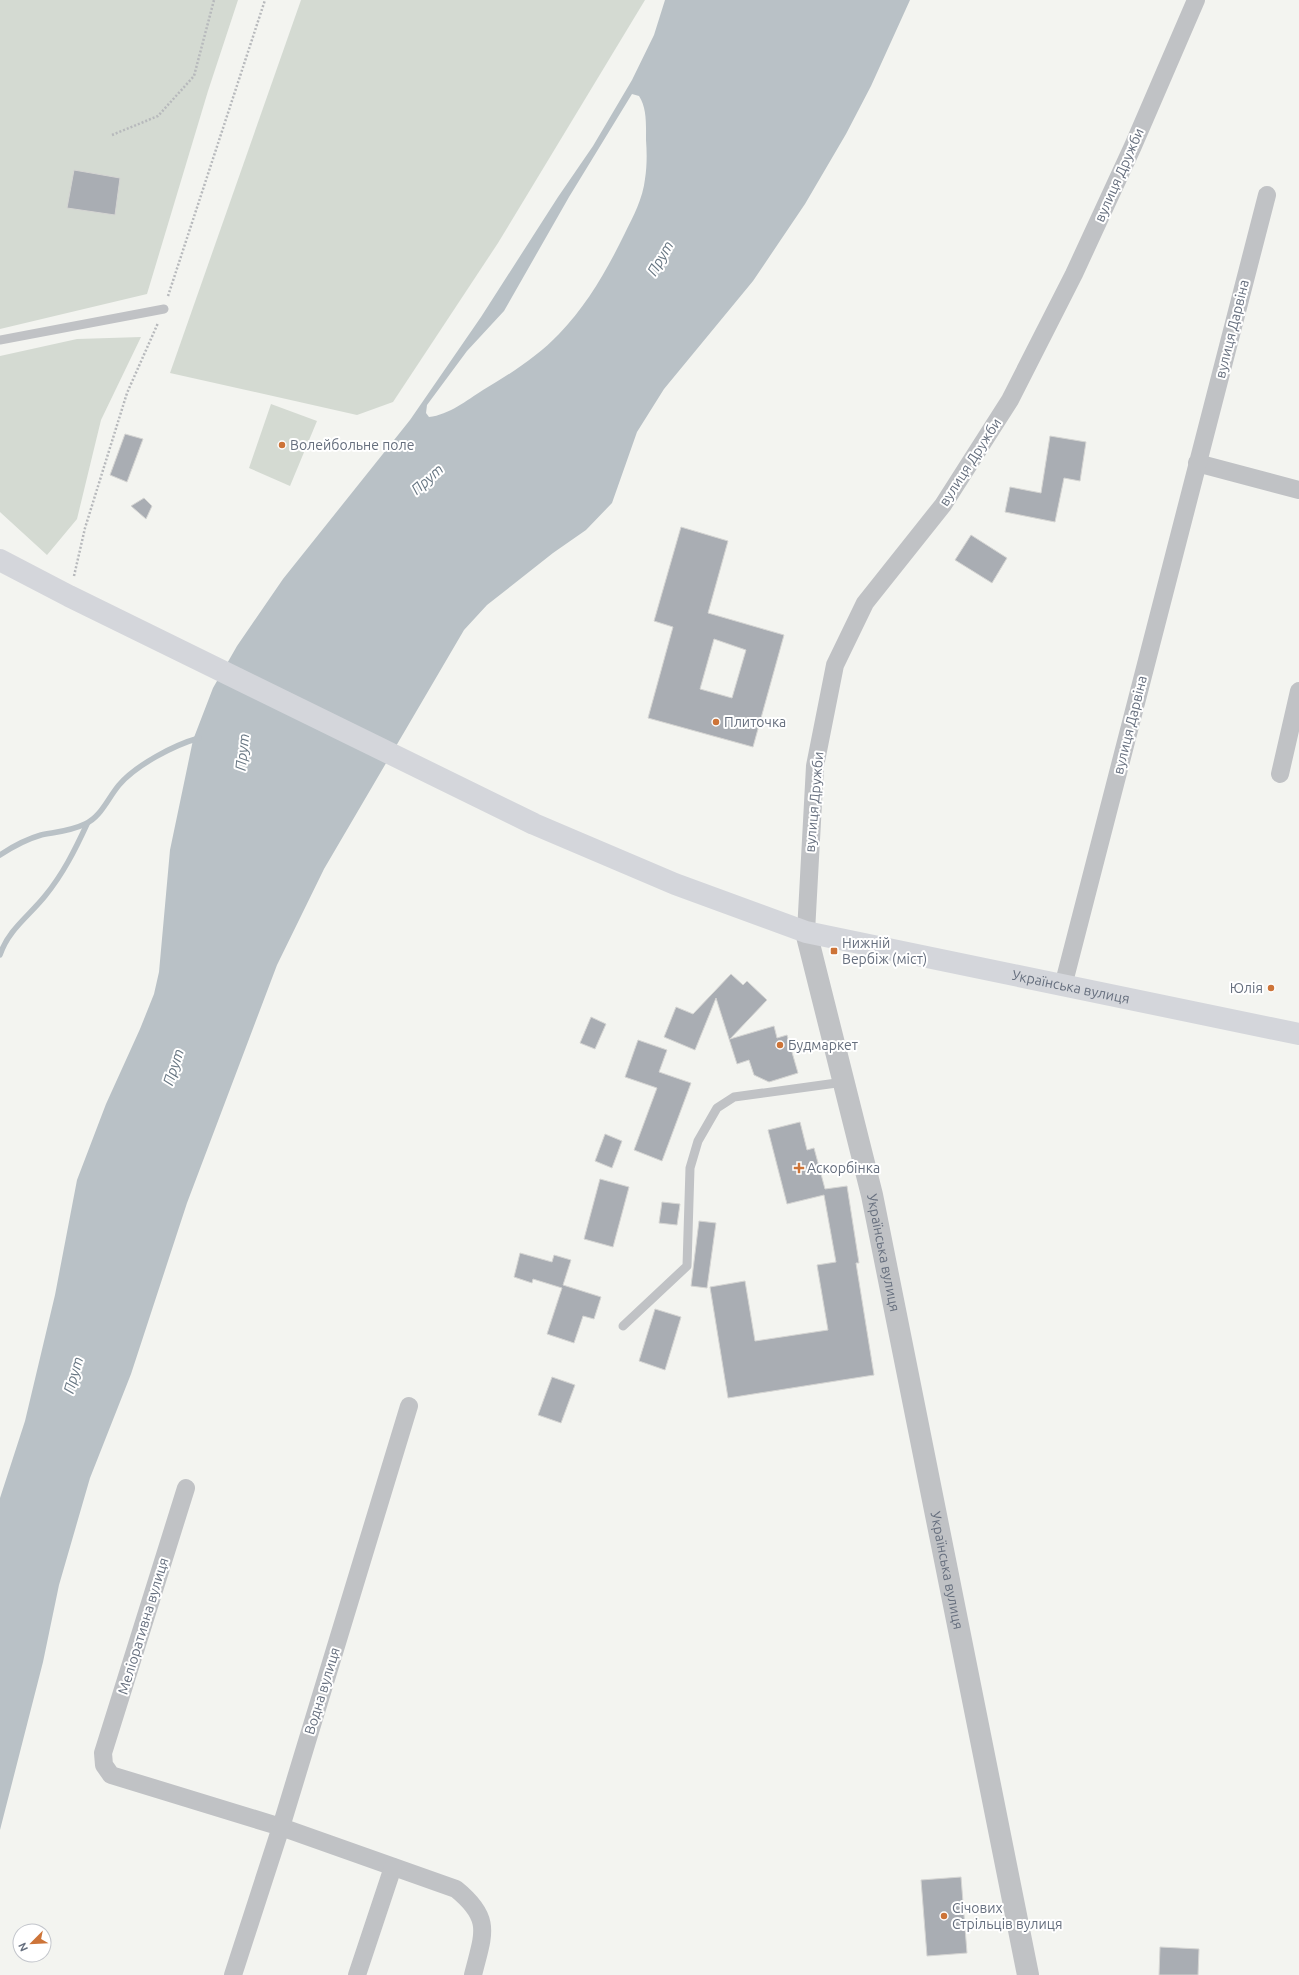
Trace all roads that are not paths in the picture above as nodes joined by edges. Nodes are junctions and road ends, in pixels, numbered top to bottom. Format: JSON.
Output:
{"nodes":[{"id":1,"x":1196,"y":0,"type":"edge"},
{"id":2,"x":1267,"y":195,"type":"dead end"},
{"id":3,"x":164,"y":309,"type":"road end"},
{"id":4,"x":0,"y":340,"type":"edge"},
{"id":5,"x":1197,"y":463,"type":"junction"},
{"id":6,"x":1299,"y":490,"type":"edge"},
{"id":7,"x":0,"y":560,"type":"edge"},
{"id":8,"x":1299,"y":691,"type":"edge"},
{"id":9,"x":1280,"y":774,"type":"dead end"},
{"id":10,"x":806,"y":932,"type":"junction"},
{"id":11,"x":1063,"y":986,"type":"junction"},
{"id":12,"x":1299,"y":1034,"type":"edge"},
{"id":13,"x":844,"y":1082,"type":"junction"},
{"id":14,"x":623,"y":1326,"type":"dead end"},
{"id":15,"x":409,"y":1406,"type":"dead end"},
{"id":16,"x":186,"y":1488,"type":"dead end"},
{"id":17,"x":281,"y":1827,"type":"junction"},
{"id":18,"x":393,"y":1867,"type":"junction"},
{"id":19,"x":233,"y":1975,"type":"edge"},
{"id":20,"x":358,"y":1975,"type":"edge"},
{"id":21,"x":474,"y":1975,"type":"edge"},
{"id":22,"x":1028,"y":1975,"type":"edge"}],
"edges":[{"from":1,"to":10,"type":"street","name":"вулиця Дружби"},
{"from":2,"to":5,"type":"street","name":"вулиця Дарвіна"},
{"from":3,"to":4,"type":"lane"},
{"from":5,"to":6,"type":"street"},
{"from":5,"to":11,"type":"street","name":"вулиця Дарвіна"},
{"from":7,"to":10,"type":"main road"},
{"from":8,"to":9,"type":"street"},
{"from":10,"to":11,"type":"main road","name":"Українська вулиця"},
{"from":10,"to":13,"type":"street","name":"Українська вулиця"},
{"from":11,"to":12,"type":"main road","name":"Українська вулиця"},
{"from":13,"to":14,"type":"lane"},
{"from":13,"to":22,"type":"street","name":"Українська вулиця"},
{"from":15,"to":17,"type":"street","name":"Водна вулиця"},
{"from":16,"to":17,"type":"street","name":"Меліоративна вулиця"},
{"from":17,"to":18,"type":"street"},
{"from":17,"to":19,"type":"street","name":"Водна вулиця"},
{"from":18,"to":20,"type":"street"},
{"from":18,"to":21,"type":"street"}]}
